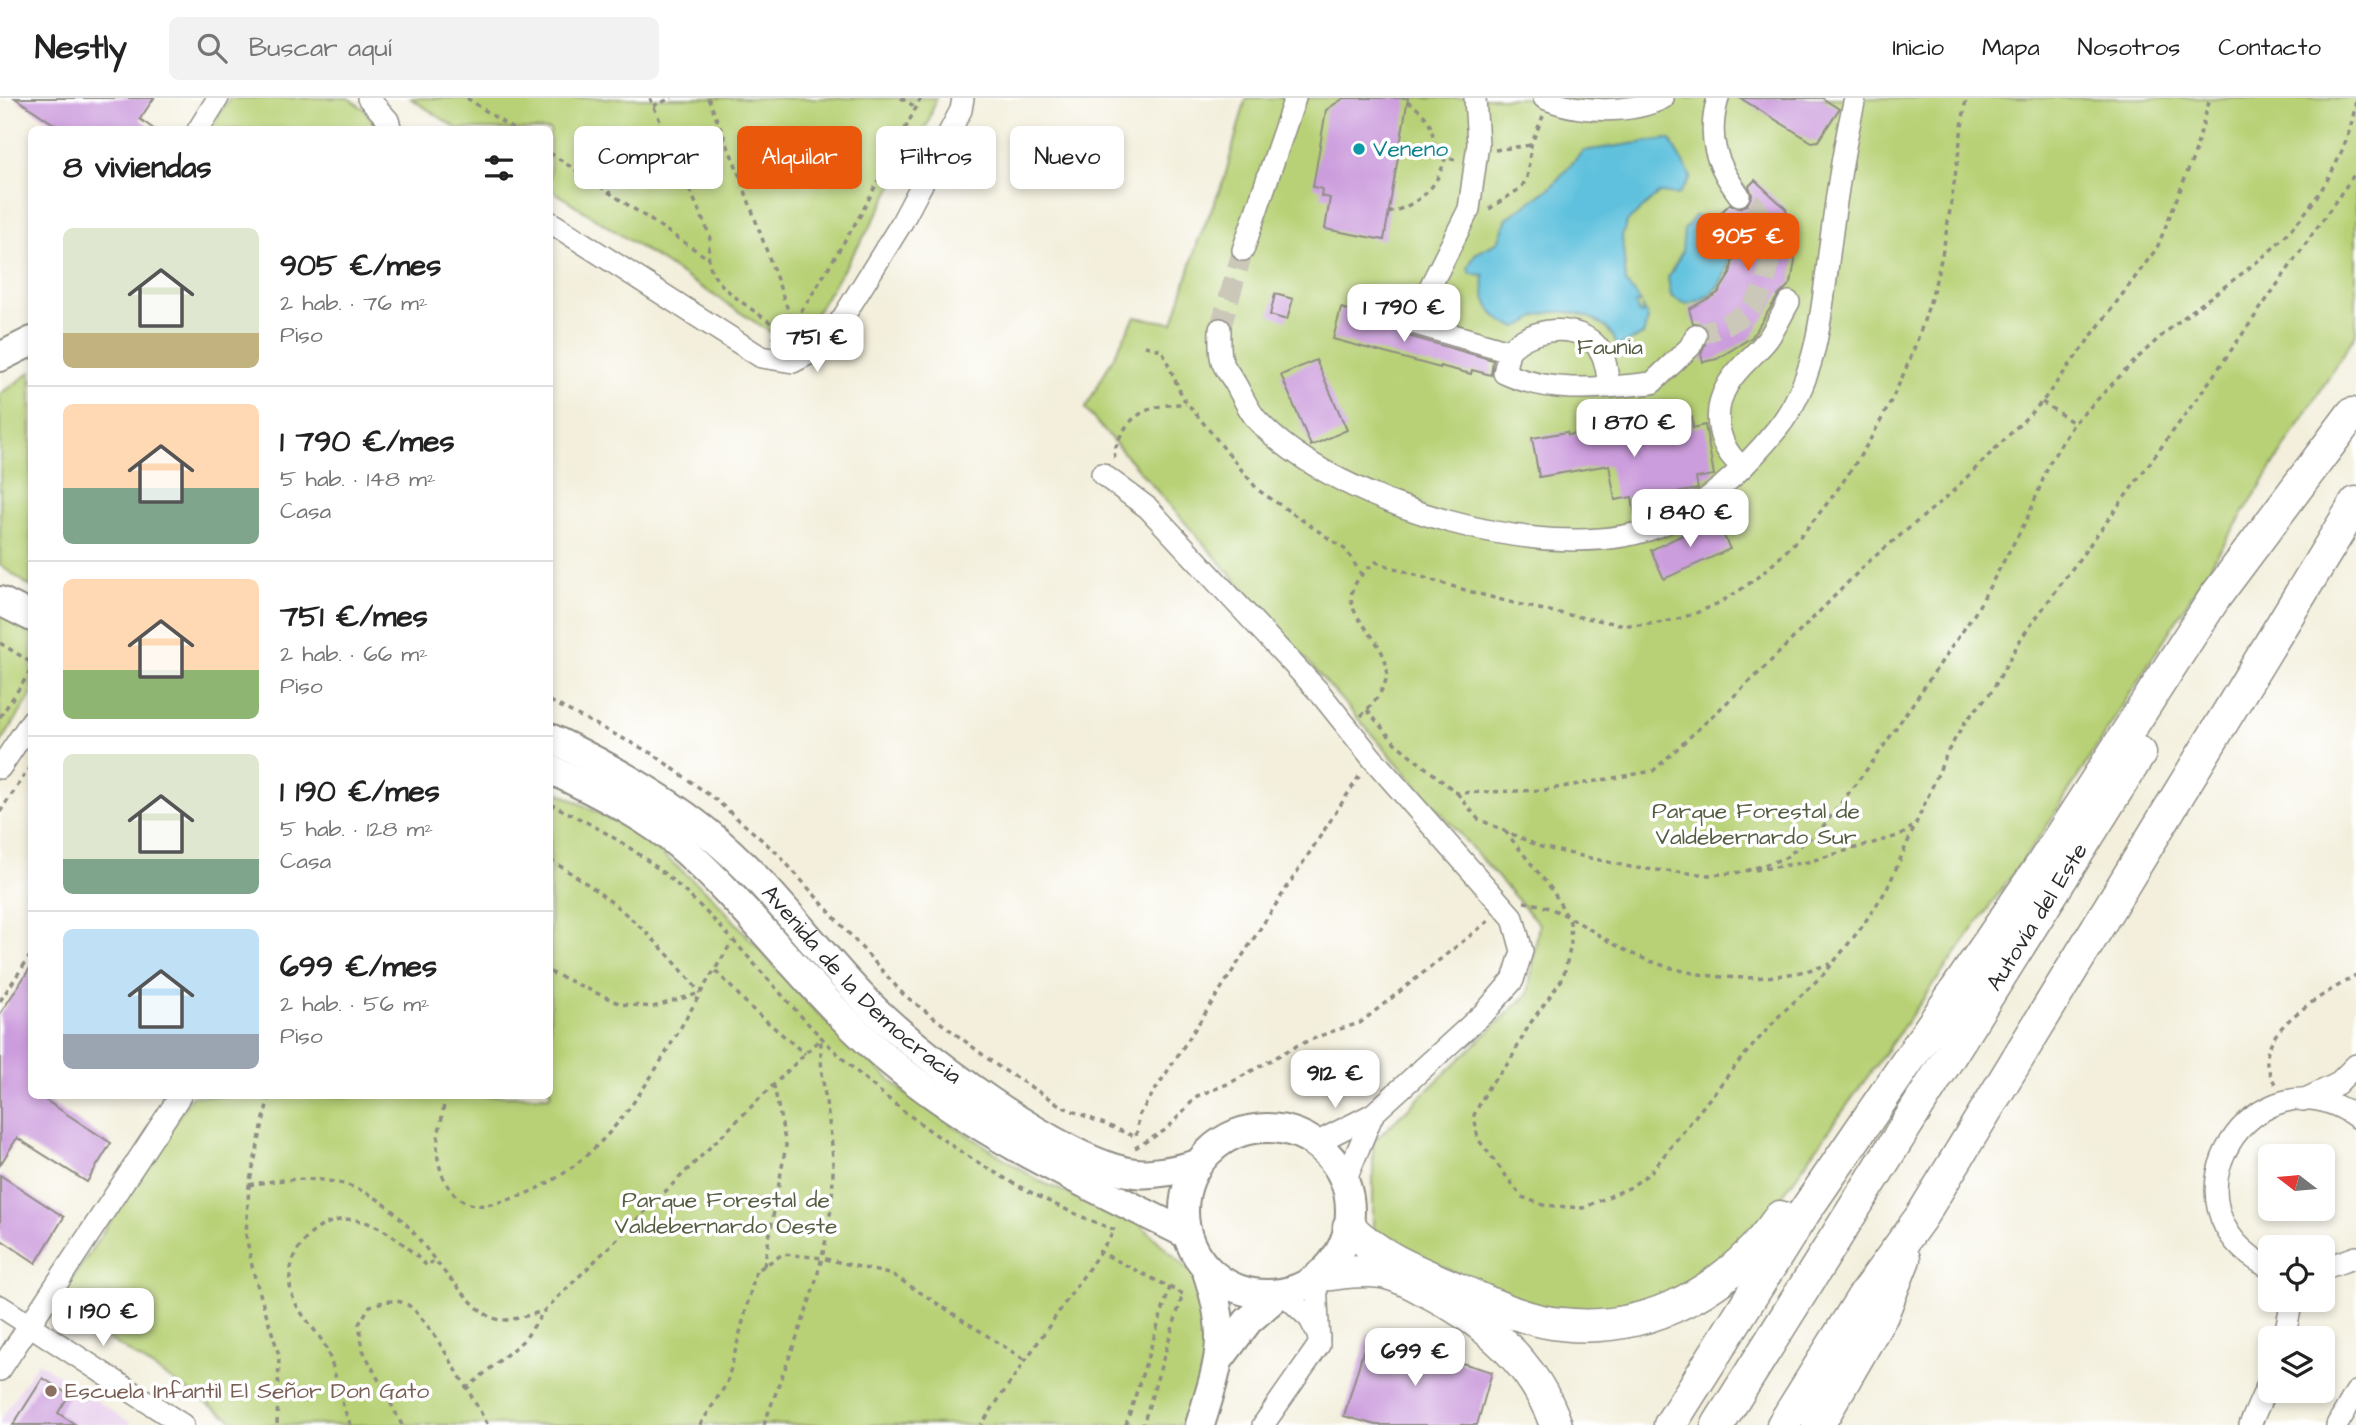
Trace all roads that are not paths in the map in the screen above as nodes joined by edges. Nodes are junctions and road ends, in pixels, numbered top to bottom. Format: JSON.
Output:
{"nodes":[{"id":1,"x":218,"y":98,"type":"edge"},
{"id":2,"x":369,"y":98,"type":"edge"},
{"id":3,"x":963,"y":98,"type":"edge"},
{"id":4,"x":1295,"y":98,"type":"edge"},
{"id":5,"x":1475,"y":98,"type":"edge"},
{"id":6,"x":1663,"y":98,"type":"edge"},
{"id":7,"x":1718,"y":98,"type":"edge"},
{"id":8,"x":1855,"y":98,"type":"edge"},
{"id":9,"x":1547,"y":99,"type":"edge"},
{"id":10,"x":200,"y":126,"type":"edge"},
{"id":11,"x":390,"y":126,"type":"edge"},
{"id":12,"x":1739,"y":195,"type":"tunnel mouth"},
{"id":13,"x":553,"y":224,"type":"edge"},
{"id":14,"x":1242,"y":250,"type":"tunnel mouth"},
{"id":15,"x":1789,"y":302,"type":"dead end"},
{"id":16,"x":1220,"y":329,"type":"tunnel mouth"},
{"id":17,"x":1696,"y":335,"type":"tunnel mouth"},
{"id":18,"x":28,"y":343,"type":"edge"},
{"id":19,"x":1509,"y":351,"type":"junction"},
{"id":20,"x":0,"y":357,"type":"edge"},
{"id":21,"x":1609,"y":387,"type":"junction"},
{"id":22,"x":2354,"y":411,"type":"edge"},
{"id":23,"x":1743,"y":467,"type":"junction"},
{"id":24,"x":1109,"y":479,"type":"road end"},
{"id":25,"x":2356,"y":503,"type":"edge"},
{"id":26,"x":0,"y":601,"type":"edge"},
{"id":27,"x":28,"y":615,"type":"edge"},
{"id":28,"x":28,"y":726,"type":"edge"},
{"id":29,"x":553,"y":740,"type":"edge"},
{"id":30,"x":0,"y":768,"type":"edge"},
{"id":31,"x":553,"y":771,"type":"edge"},
{"id":32,"x":1959,"y":982,"type":"junction"},
{"id":33,"x":2356,"y":1065,"type":"edge"},
{"id":34,"x":178,"y":1099,"type":"edge"},
{"id":35,"x":2303,"y":1100,"type":"junction"},
{"id":36,"x":1373,"y":1114,"type":"junction"},
{"id":37,"x":2356,"y":1117,"type":"edge"},
{"id":38,"x":1316,"y":1143,"type":"junction"},
{"id":39,"x":1198,"y":1164,"type":"junction"},
{"id":40,"x":1345,"y":1181,"type":"junction"},
{"id":41,"x":1921,"y":1217,"type":"junction"},
{"id":42,"x":1349,"y":1227,"type":"junction"},
{"id":43,"x":1187,"y":1234,"type":"junction"},
{"id":44,"x":2355,"y":1258,"type":"edge"},
{"id":45,"x":2258,"y":1261,"type":"edge"},
{"id":46,"x":2335,"y":1265,"type":"edge"},
{"id":47,"x":1206,"y":1269,"type":"junction"},
{"id":48,"x":1319,"y":1277,"type":"junction"},
{"id":49,"x":1281,"y":1294,"type":"junction"},
{"id":50,"x":0,"y":1306,"type":"edge"},
{"id":51,"x":30,"y":1325,"type":"junction"},
{"id":52,"x":1319,"y":1338,"type":"junction"},
{"id":53,"x":1220,"y":1358,"type":"junction"},
{"id":54,"x":0,"y":1370,"type":"edge"},
{"id":55,"x":2356,"y":1392,"type":"edge"},
{"id":56,"x":2260,"y":1403,"type":"edge"},
{"id":57,"x":1269,"y":1424,"type":"edge"},
{"id":58,"x":183,"y":1425,"type":"edge"},
{"id":59,"x":1200,"y":1425,"type":"edge"},
{"id":60,"x":1556,"y":1425,"type":"edge"},
{"id":61,"x":1670,"y":1425,"type":"edge"},
{"id":62,"x":1718,"y":1425,"type":"edge"},
{"id":63,"x":1783,"y":1425,"type":"edge"},
{"id":64,"x":1818,"y":1425,"type":"edge"},
{"id":65,"x":2250,"y":1425,"type":"edge"},
{"id":66,"x":2337,"y":1425,"type":"edge"}],
"edges":[{"from":1,"to":10,"type":"street"},
{"from":2,"to":11,"type":"street"},
{"from":3,"to":13,"type":"street"},
{"from":4,"to":14,"type":"street"},
{"from":5,"to":19,"type":"street"},
{"from":6,"to":9,"type":"street"},
{"from":7,"to":12,"type":"street"},
{"from":8,"to":23,"type":"street"},
{"from":15,"to":23,"type":"street"},
{"from":16,"to":23,"type":"street"},
{"from":17,"to":21,"type":"street"},
{"from":18,"to":20,"type":"main road"},
{"from":19,"to":21,"type":"street"},
{"from":19,"to":21,"type":"street"},
{"from":22,"to":32,"type":"highway"},
{"from":22,"to":62,"type":"highway","name":"Autovía del Este"},
{"from":24,"to":36,"type":"street"},
{"from":25,"to":41,"type":"highway"},
{"from":26,"to":27,"type":"main road"},
{"from":28,"to":30,"type":"street"},
{"from":29,"to":39,"type":"main road","name":"Avenida de la Democracia"},
{"from":31,"to":43,"type":"main road","name":"Avenida de la Democracia"},
{"from":32,"to":42,"type":"highway"},
{"from":32,"to":61,"type":"highway"},
{"from":33,"to":35,"type":"street"},
{"from":34,"to":51,"type":"street"},
{"from":35,"to":37,"type":"street"},
{"from":35,"to":45,"type":"street"},
{"from":36,"to":38,"type":"street"},
{"from":36,"to":40,"type":"street"},
{"from":38,"to":39,"type":"main road"},
{"from":38,"to":40,"type":"main road"},
{"from":39,"to":43,"type":"main road"},
{"from":40,"to":42,"type":"main road"},
{"from":41,"to":63,"type":"highway"},
{"from":41,"to":64,"type":"highway"},
{"from":42,"to":48,"type":"main road"},
{"from":43,"to":47,"type":"main road"},
{"from":44,"to":46,"type":"street"},
{"from":47,"to":49,"type":"main road"},
{"from":47,"to":53,"type":"main road"},
{"from":48,"to":49,"type":"main road"},
{"from":48,"to":52,"type":"street"},
{"from":48,"to":60,"type":"highway"},
{"from":49,"to":52,"type":"street"},
{"from":49,"to":53,"type":"main road"},
{"from":50,"to":51,"type":"street"},
{"from":51,"to":54,"type":"street"},
{"from":51,"to":58,"type":"street"},
{"from":52,"to":57,"type":"street"},
{"from":53,"to":59,"type":"main road"},
{"from":55,"to":66,"type":"street"},
{"from":56,"to":65,"type":"street"}]}
